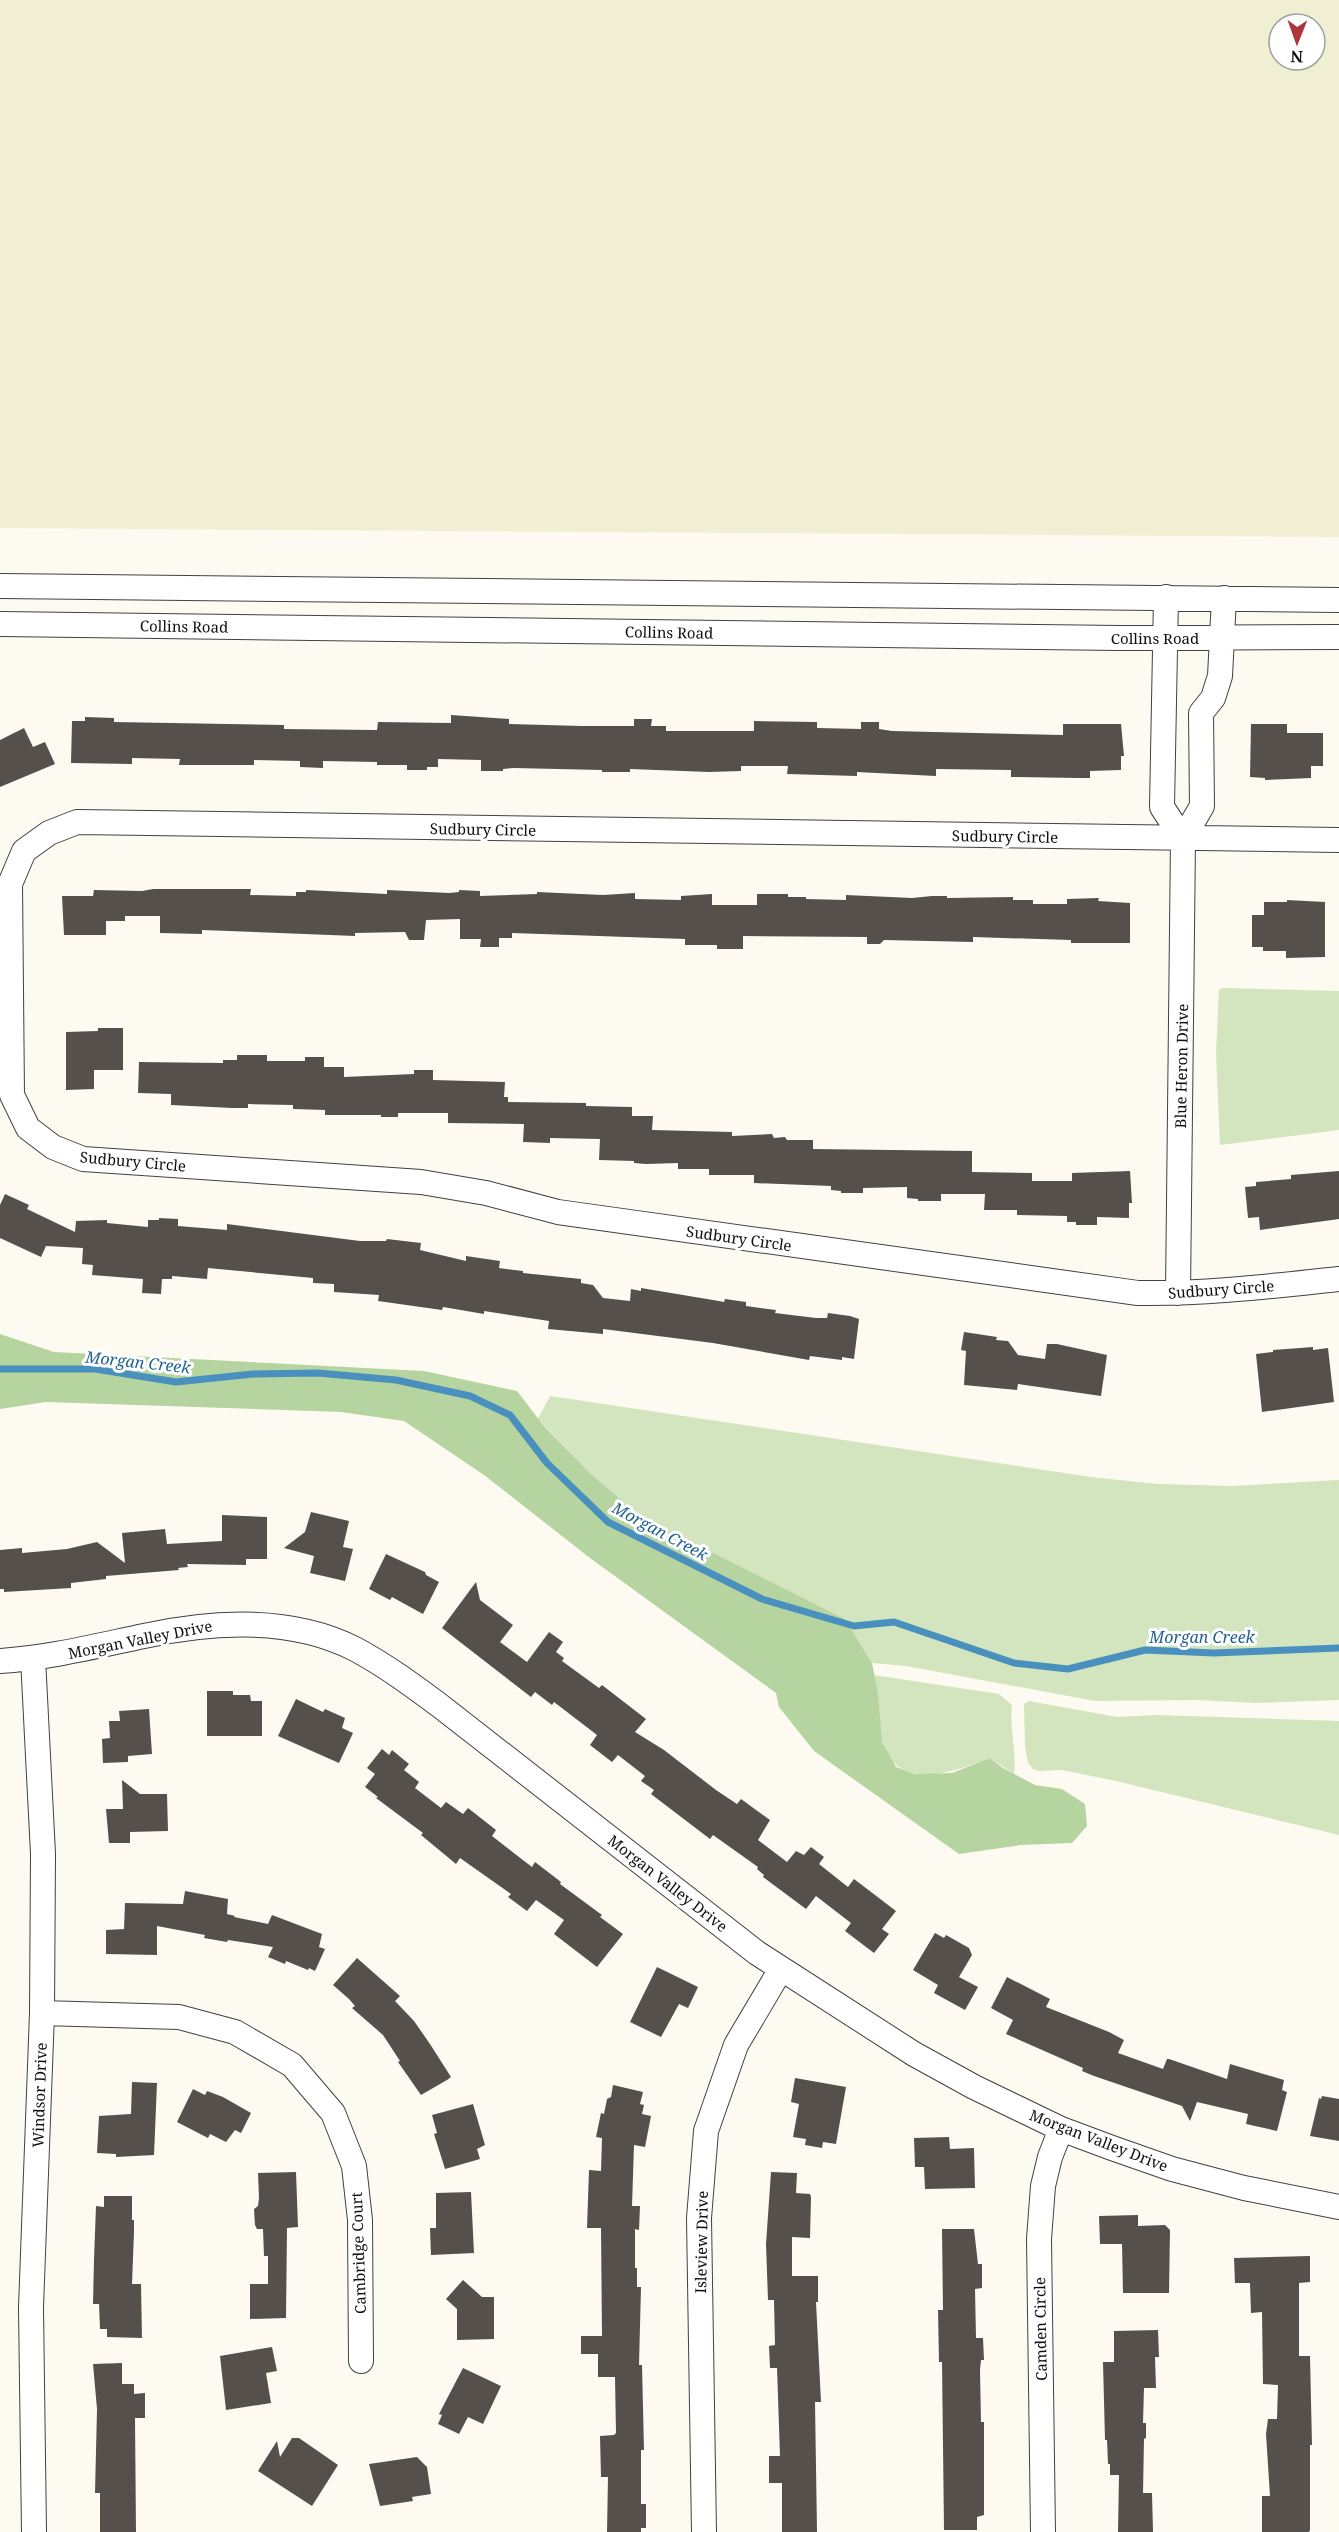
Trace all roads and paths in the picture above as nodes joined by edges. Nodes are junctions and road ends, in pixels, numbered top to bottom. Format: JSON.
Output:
{"nodes":[{"id":1,"x":0,"y":586,"type":"edge"},
{"id":2,"x":1166,"y":597,"type":"junction"},
{"id":3,"x":1224,"y":598,"type":"junction"},
{"id":4,"x":1339,"y":600,"type":"edge"},
{"id":5,"x":0,"y":624,"type":"edge"},
{"id":6,"x":1339,"y":637,"type":"edge"},
{"id":7,"x":1166,"y":639,"type":"junction"},
{"id":8,"x":1223,"y":639,"type":"junction"},
{"id":9,"x":1183,"y":839,"type":"junction"},
{"id":10,"x":1339,"y":840,"type":"edge"},
{"id":11,"x":1339,"y":1279,"type":"edge"},
{"id":12,"x":1178,"y":1293,"type":"junction"},
{"id":13,"x":33,"y":1658,"type":"junction"},
{"id":14,"x":0,"y":1661,"type":"edge"},
{"id":15,"x":781,"y":1969,"type":"junction"},
{"id":16,"x":42,"y":2013,"type":"junction"},
{"id":17,"x":1061,"y":2129,"type":"junction"},
{"id":18,"x":1339,"y":2206,"type":"edge"},
{"id":19,"x":361,"y":2361,"type":"dead end"},
{"id":20,"x":34,"y":2532,"type":"edge"},
{"id":21,"x":704,"y":2532,"type":"edge"},
{"id":22,"x":1043,"y":2532,"type":"edge"}],
"edges":[{"from":1,"to":2,"type":"street"},
{"from":2,"to":3,"type":"street"},
{"from":2,"to":7,"type":"street"},
{"from":3,"to":4,"type":"street"},
{"from":3,"to":8,"type":"street","name":"Blue Heron Drive"},
{"from":5,"to":7,"type":"street","name":"Collins Road"},
{"from":6,"to":8,"type":"street","name":"Collins Road"},
{"from":7,"to":8,"type":"street","name":"Collins Road"},
{"from":7,"to":9,"type":"street"},
{"from":8,"to":9,"type":"street","name":"Blue Heron Drive"},
{"from":9,"to":10,"type":"street","name":"Sudbury Circle"},
{"from":9,"to":12,"type":"street","name":"Blue Heron Drive"},
{"from":9,"to":12,"type":"street","name":"Sudbury Circle"},
{"from":11,"to":12,"type":"street","name":"Sudbury Circle"},
{"from":13,"to":14,"type":"street","name":"Morgan Valley Drive"},
{"from":13,"to":15,"type":"street","name":"Morgan Valley Drive"},
{"from":13,"to":16,"type":"street","name":"Windsor Drive"},
{"from":15,"to":17,"type":"street","name":"Morgan Valley Drive"},
{"from":15,"to":21,"type":"street","name":"Isleview Drive"},
{"from":16,"to":19,"type":"street","name":"Cambridge Court"},
{"from":16,"to":20,"type":"street","name":"Windsor Drive"},
{"from":17,"to":18,"type":"street","name":"Morgan Valley Drive"},
{"from":17,"to":22,"type":"street","name":"Camden Circle"}]}
